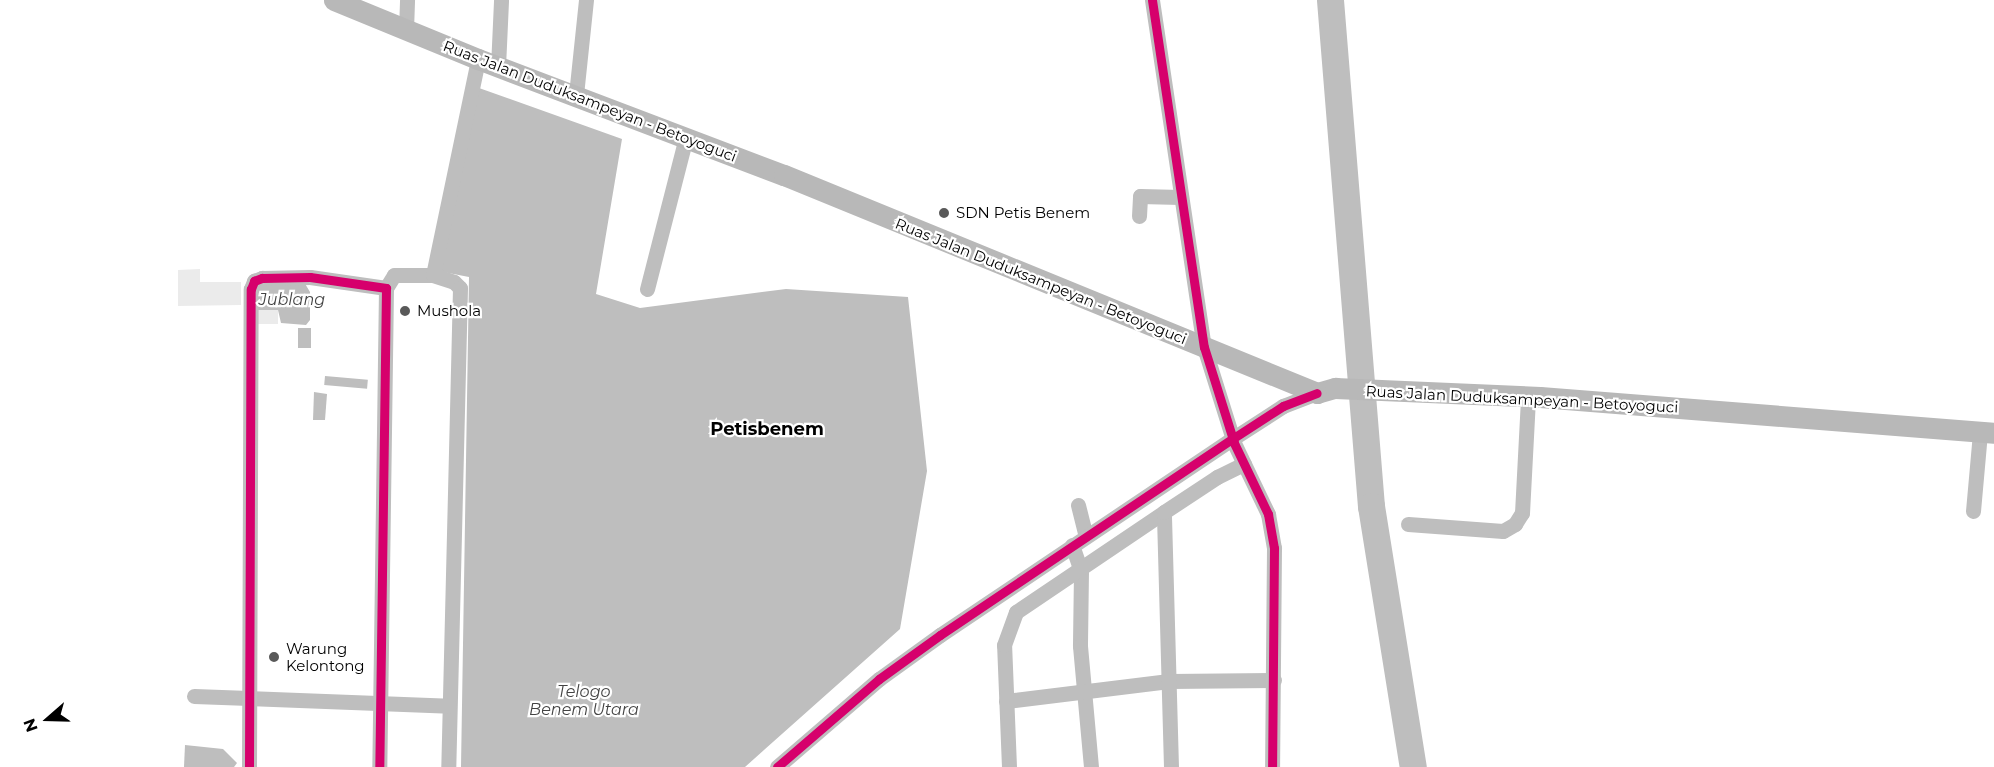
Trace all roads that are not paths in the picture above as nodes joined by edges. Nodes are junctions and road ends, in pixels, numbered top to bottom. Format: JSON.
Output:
{"nodes":[{"id":1,"x":334,"y":0,"type":"edge"},
{"id":2,"x":407,"y":0,"type":"edge"},
{"id":3,"x":501,"y":0,"type":"edge"},
{"id":4,"x":586,"y":0,"type":"edge"},
{"id":5,"x":1152,"y":0,"type":"edge"},
{"id":6,"x":406,"y":30,"type":"junction"},
{"id":7,"x":488,"y":63,"type":"junction"},
{"id":8,"x":576,"y":95,"type":"junction"},
{"id":9,"x":686,"y":137,"type":"junction"},
{"id":10,"x":1180,"y":197,"type":"junction"},
{"id":11,"x":1139,"y":216,"type":"dead end"},
{"id":12,"x":433,"y":275,"type":"junction"},
{"id":13,"x":386,"y":288,"type":"junction"},
{"id":14,"x":647,"y":289,"type":"dead end"},
{"id":15,"x":1204,"y":347,"type":"junction"},
{"id":16,"x":1326,"y":390,"type":"junction"},
{"id":17,"x":1528,"y":398,"type":"junction"},
{"id":18,"x":1987,"y":433,"type":"edge"},
{"id":19,"x":1237,"y":450,"type":"junction"},
{"id":20,"x":1078,"y":505,"type":"dead end"},
{"id":21,"x":1973,"y":511,"type":"dead end"},
{"id":22,"x":1164,"y":512,"type":"junction"},
{"id":23,"x":1408,"y":524,"type":"dead end"},
{"id":24,"x":1086,"y":536,"type":"junction"},
{"id":25,"x":1077,"y":558,"type":"junction"},
{"id":26,"x":1169,"y":681,"type":"junction"},
{"id":27,"x":1274,"y":681,"type":"junction"},
{"id":28,"x":1084,"y":693,"type":"junction"},
{"id":29,"x":194,"y":696,"type":"dead end"},
{"id":30,"x":249,"y":696,"type":"junction"},
{"id":31,"x":1006,"y":701,"type":"junction"},
{"id":32,"x":380,"y":703,"type":"junction"},
{"id":33,"x":449,"y":706,"type":"junction"},
{"id":34,"x":249,"y":767,"type":"edge"},
{"id":35,"x":379,"y":767,"type":"edge"},
{"id":36,"x":448,"y":767,"type":"edge"},
{"id":37,"x":777,"y":767,"type":"edge"},
{"id":38,"x":1009,"y":767,"type":"edge"},
{"id":39,"x":1091,"y":767,"type":"edge"},
{"id":40,"x":1171,"y":767,"type":"edge"},
{"id":41,"x":1272,"y":767,"type":"edge"}],
"edges":[{"from":1,"to":6,"type":"main road","name":"Ruas Jalan Duduksampeyan - Betoyoguci"},
{"from":2,"to":6,"type":"street"},
{"from":3,"to":7,"type":"street"},
{"from":4,"to":8,"type":"street"},
{"from":5,"to":10,"type":"street"},
{"from":6,"to":7,"type":"main road","name":"Ruas Jalan Duduksampeyan - Betoyoguci"},
{"from":7,"to":8,"type":"main road","name":"Ruas Jalan Duduksampeyan - Betoyoguci"},
{"from":7,"to":12,"type":"street"},
{"from":8,"to":9,"type":"main road","name":"Ruas Jalan Duduksampeyan - Betoyoguci"},
{"from":9,"to":14,"type":"street"},
{"from":9,"to":15,"type":"main road","name":"Ruas Jalan Duduksampeyan - Betoyoguci"},
{"from":10,"to":11,"type":"street"},
{"from":10,"to":15,"type":"street"},
{"from":12,"to":13,"type":"street"},
{"from":12,"to":33,"type":"street"},
{"from":13,"to":30,"type":"street"},
{"from":13,"to":32,"type":"street"},
{"from":15,"to":16,"type":"main road","name":"Ruas Jalan Duduksampeyan - Betoyoguci"},
{"from":15,"to":19,"type":"street"},
{"from":16,"to":17,"type":"main road","name":"Ruas Jalan Duduksampeyan - Betoyoguci"},
{"from":16,"to":19,"type":"street"},
{"from":17,"to":18,"type":"main road","name":"Ruas Jalan Duduksampeyan - Betoyoguci"},
{"from":17,"to":23,"type":"street"},
{"from":18,"to":21,"type":"street"},
{"from":19,"to":22,"type":"street"},
{"from":19,"to":24,"type":"street"},
{"from":19,"to":27,"type":"street"},
{"from":20,"to":24,"type":"street"},
{"from":22,"to":25,"type":"street"},
{"from":22,"to":26,"type":"street"},
{"from":24,"to":25,"type":"street"},
{"from":25,"to":28,"type":"street"},
{"from":25,"to":31,"type":"street"},
{"from":25,"to":37,"type":"street"},
{"from":26,"to":27,"type":"street"},
{"from":26,"to":28,"type":"street"},
{"from":26,"to":40,"type":"street"},
{"from":27,"to":41,"type":"street"},
{"from":28,"to":31,"type":"street"},
{"from":28,"to":39,"type":"street"},
{"from":29,"to":30,"type":"street"},
{"from":30,"to":32,"type":"street"},
{"from":30,"to":34,"type":"street"},
{"from":31,"to":38,"type":"street"},
{"from":32,"to":33,"type":"street"},
{"from":32,"to":35,"type":"street"},
{"from":33,"to":36,"type":"street"}]}
